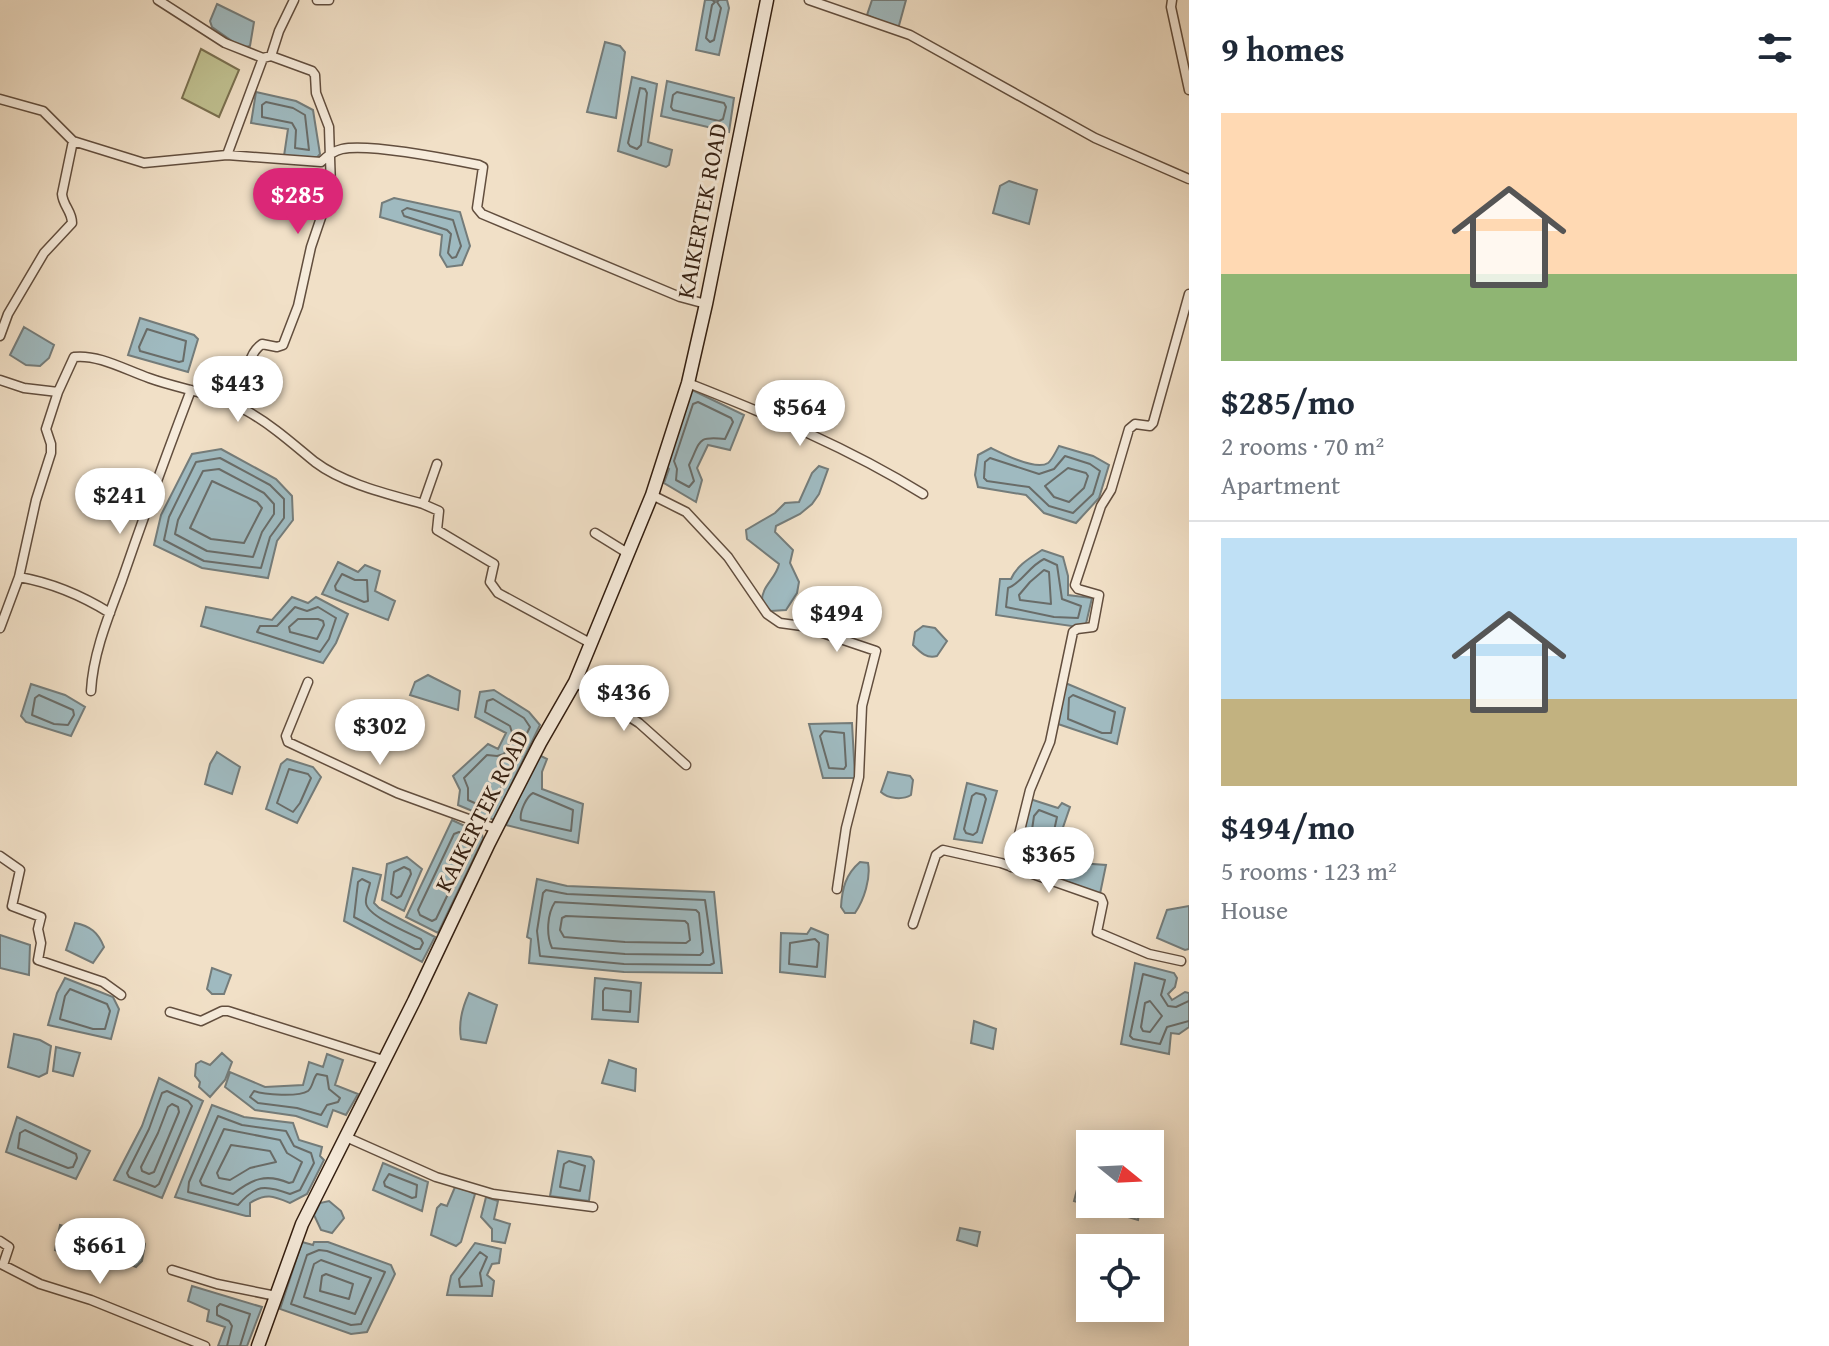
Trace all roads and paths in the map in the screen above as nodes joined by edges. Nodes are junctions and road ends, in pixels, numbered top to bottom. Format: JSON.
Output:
{"nodes":[{"id":1,"x":158,"y":0,"type":"edge"},
{"id":2,"x":294,"y":0,"type":"edge"},
{"id":3,"x":317,"y":0,"type":"edge"},
{"id":4,"x":329,"y":0,"type":"edge"},
{"id":5,"x":767,"y":0,"type":"edge"},
{"id":6,"x":809,"y":0,"type":"edge"},
{"id":7,"x":1172,"y":0,"type":"edge"},
{"id":8,"x":267,"y":57,"type":"junction"},
{"id":9,"x":1189,"y":90,"type":"edge"},
{"id":10,"x":0,"y":99,"type":"edge"},
{"id":11,"x":73,"y":141,"type":"junction"},
{"id":12,"x":331,"y":153,"type":"junction"},
{"id":13,"x":227,"y":155,"type":"junction"},
{"id":14,"x":1189,"y":179,"type":"edge"},
{"id":15,"x":1189,"y":294,"type":"edge"},
{"id":16,"x":706,"y":304,"type":"junction"},
{"id":17,"x":0,"y":336,"type":"edge"},
{"id":18,"x":0,"y":380,"type":"edge"},
{"id":19,"x":688,"y":383,"type":"junction"},
{"id":20,"x":191,"y":390,"type":"junction"},
{"id":21,"x":58,"y":392,"type":"junction"},
{"id":22,"x":237,"y":406,"type":"junction"},
{"id":23,"x":437,"y":464,"type":"dead end"},
{"id":24,"x":923,"y":494,"type":"dead end"},
{"id":25,"x":652,"y":495,"type":"junction"},
{"id":26,"x":423,"y":504,"type":"junction"},
{"id":27,"x":595,"y":533,"type":"dead end"},
{"id":28,"x":629,"y":554,"type":"junction"},
{"id":29,"x":19,"y":577,"type":"junction"},
{"id":30,"x":110,"y":613,"type":"junction"},
{"id":31,"x":0,"y":628,"type":"edge"},
{"id":32,"x":592,"y":644,"type":"junction"},
{"id":33,"x":308,"y":682,"type":"dead end"},
{"id":34,"x":575,"y":682,"type":"junction"},
{"id":35,"x":91,"y":691,"type":"dead end"},
{"id":36,"x":686,"y":765,"type":"dead end"},
{"id":37,"x":496,"y":829,"type":"junction"},
{"id":38,"x":0,"y":856,"type":"edge"},
{"id":39,"x":1011,"y":867,"type":"junction"},
{"id":40,"x":837,"y":889,"type":"dead end"},
{"id":41,"x":913,"y":924,"type":"dead end"},
{"id":42,"x":1181,"y":961,"type":"dead end"},
{"id":43,"x":121,"y":995,"type":"dead end"},
{"id":44,"x":170,"y":1012,"type":"dead end"},
{"id":45,"x":383,"y":1060,"type":"junction"},
{"id":46,"x":346,"y":1137,"type":"junction"},
{"id":47,"x":593,"y":1207,"type":"dead end"},
{"id":48,"x":0,"y":1241,"type":"edge"},
{"id":49,"x":1,"y":1268,"type":"edge"},
{"id":50,"x":172,"y":1270,"type":"dead end"},
{"id":51,"x":276,"y":1296,"type":"junction"},
{"id":52,"x":205,"y":1346,"type":"edge"},
{"id":53,"x":258,"y":1346,"type":"edge"}],
"edges":[{"from":1,"to":8,"type":"street"},
{"from":2,"to":8,"type":"street"},
{"from":3,"to":4,"type":"street"},
{"from":5,"to":16,"type":"main road","name":"KAIKERTEK ROAD"},
{"from":6,"to":14,"type":"street"},
{"from":7,"to":9,"type":"street"},
{"from":8,"to":12,"type":"street"},
{"from":8,"to":13,"type":"street"},
{"from":10,"to":11,"type":"street"},
{"from":11,"to":13,"type":"street"},
{"from":11,"to":17,"type":"street"},
{"from":12,"to":13,"type":"street"},
{"from":12,"to":16,"type":"street"},
{"from":12,"to":22,"type":"street"},
{"from":15,"to":39,"type":"street"},
{"from":16,"to":19,"type":"main road","name":"KAIKERTEK ROAD"},
{"from":18,"to":21,"type":"street"},
{"from":19,"to":24,"type":"street"},
{"from":19,"to":25,"type":"main road","name":"KAIKERTEK ROAD"},
{"from":20,"to":21,"type":"street"},
{"from":20,"to":22,"type":"street"},
{"from":20,"to":30,"type":"street"},
{"from":21,"to":29,"type":"street"},
{"from":22,"to":26,"type":"street"},
{"from":23,"to":26,"type":"street"},
{"from":25,"to":28,"type":"main road","name":"KAIKERTEK ROAD"},
{"from":25,"to":40,"type":"street"},
{"from":26,"to":32,"type":"street"},
{"from":27,"to":28,"type":"street"},
{"from":28,"to":32,"type":"main road","name":"KAIKERTEK ROAD"},
{"from":29,"to":30,"type":"street"},
{"from":29,"to":31,"type":"street"},
{"from":30,"to":35,"type":"street"},
{"from":32,"to":34,"type":"main road","name":"KAIKERTEK ROAD"},
{"from":33,"to":37,"type":"street"},
{"from":34,"to":36,"type":"street"},
{"from":34,"to":37,"type":"main road","name":"KAIKERTEK ROAD"},
{"from":37,"to":45,"type":"main road","name":"KAIKERTEK ROAD"},
{"from":38,"to":43,"type":"street"},
{"from":39,"to":41,"type":"street"},
{"from":39,"to":42,"type":"street"},
{"from":44,"to":45,"type":"street"},
{"from":45,"to":46,"type":"main road","name":"KAIKERTEK ROAD"},
{"from":46,"to":47,"type":"street"},
{"from":46,"to":51,"type":"main road","name":"KAIKERTEK ROAD"},
{"from":48,"to":49,"type":"street"},
{"from":49,"to":52,"type":"street"},
{"from":50,"to":51,"type":"street"},
{"from":51,"to":53,"type":"main road","name":"KAIKERTEK ROAD"}]}
